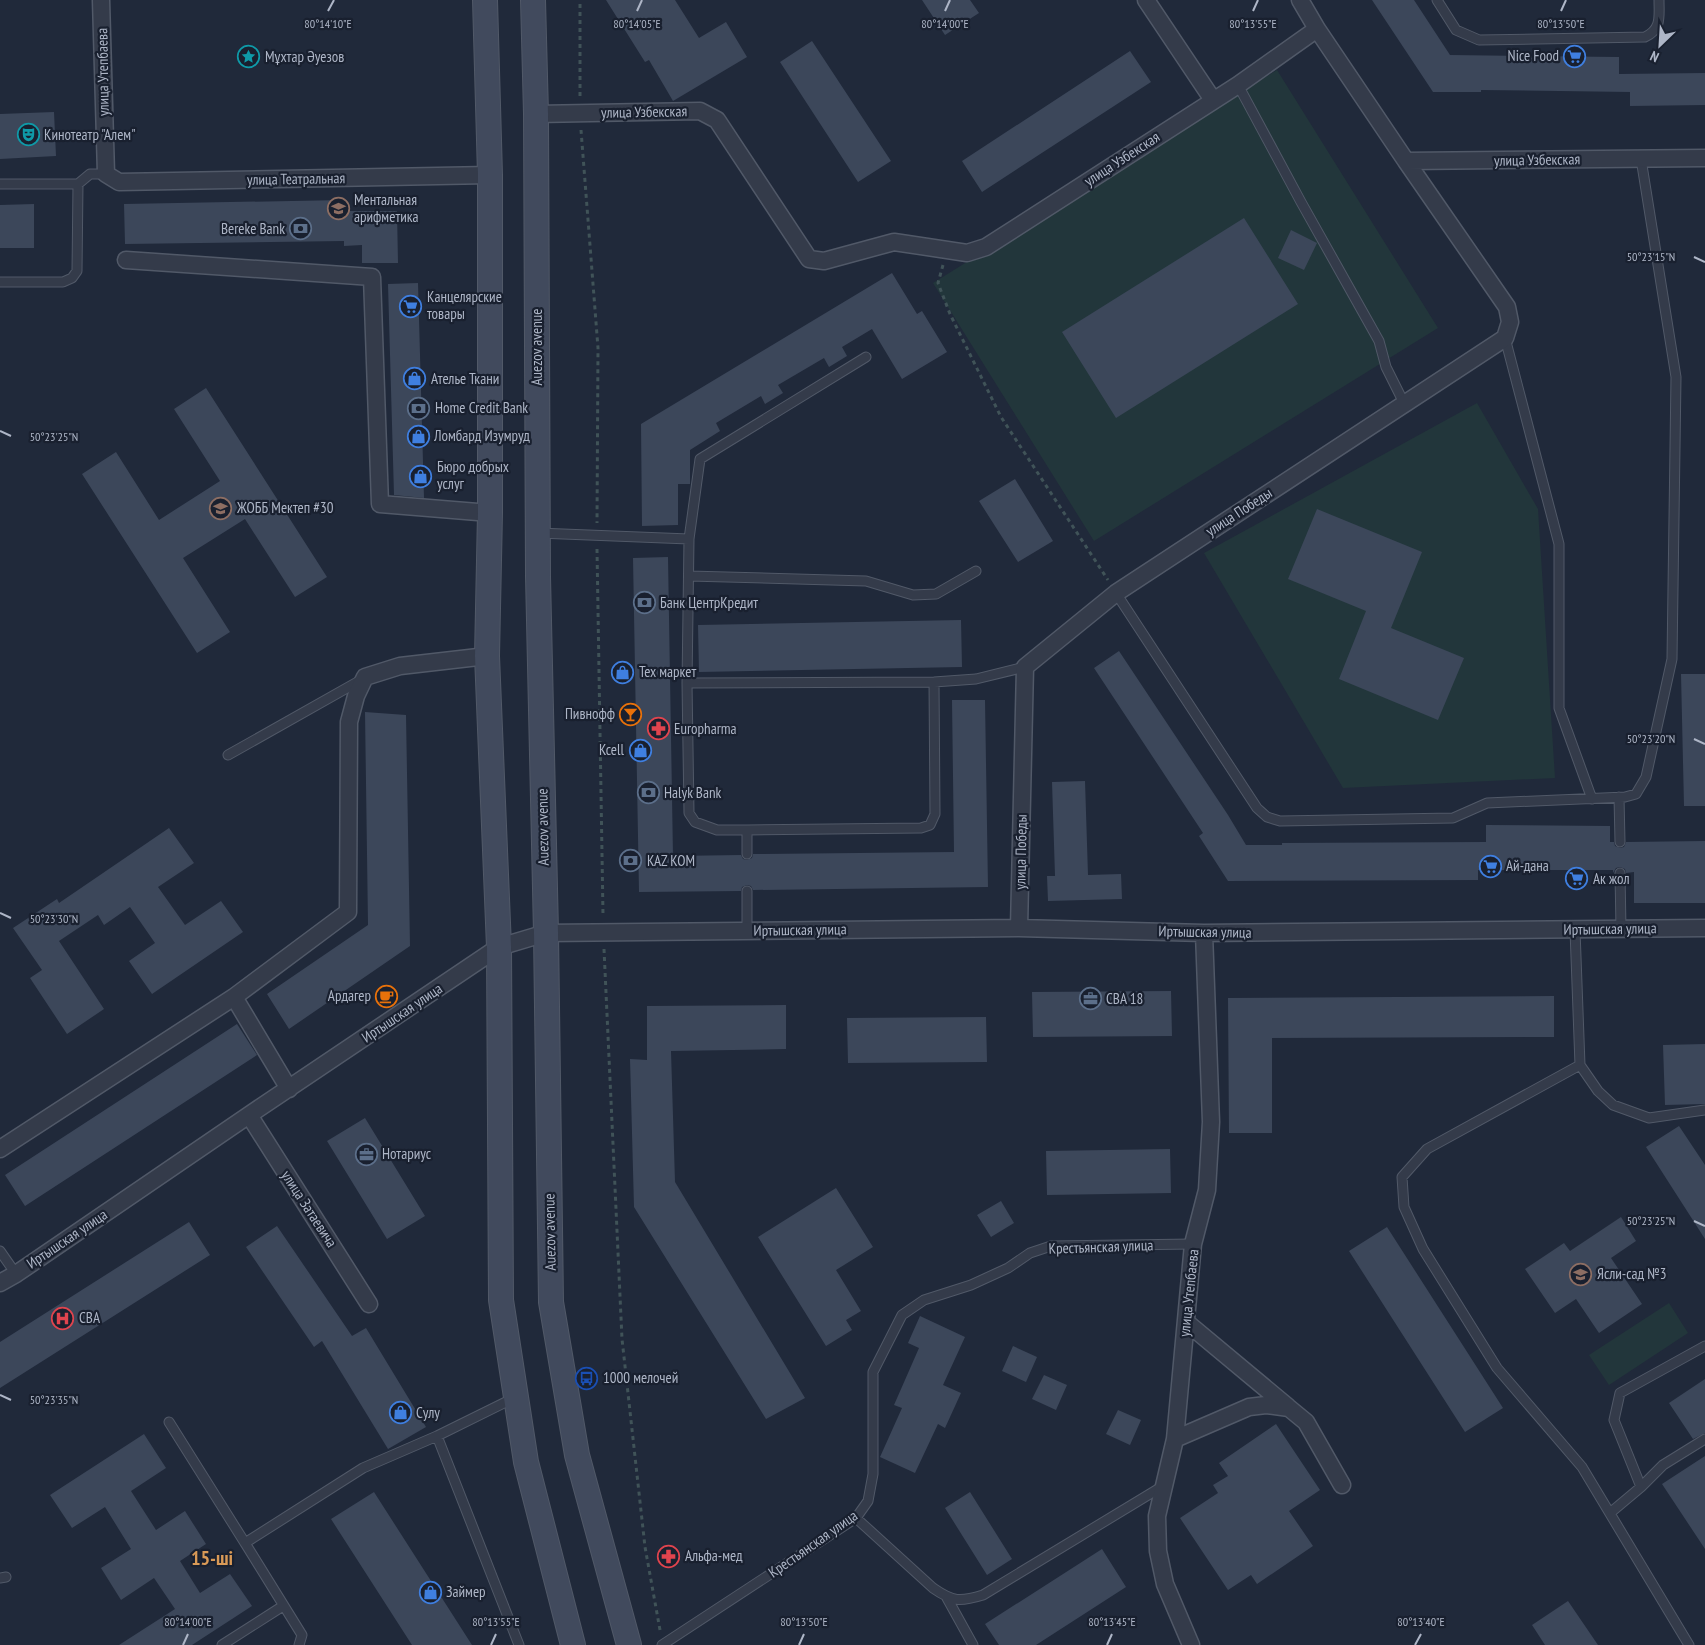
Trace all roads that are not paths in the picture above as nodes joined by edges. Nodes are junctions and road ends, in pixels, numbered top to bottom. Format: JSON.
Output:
{"nodes":[{"id":1,"x":102,"y":0,"type":"edge"},
{"id":2,"x":485,"y":0,"type":"edge"},
{"id":3,"x":533,"y":0,"type":"edge"},
{"id":4,"x":1146,"y":0,"type":"edge"},
{"id":5,"x":1300,"y":0,"type":"edge"},
{"id":6,"x":1437,"y":0,"type":"edge"},
{"id":7,"x":1659,"y":0,"type":"edge"},
{"id":8,"x":1317,"y":29,"type":"junction"},
{"id":9,"x":1238,"y":85,"type":"junction"},
{"id":10,"x":1214,"y":100,"type":"junction"},
{"id":11,"x":536,"y":114,"type":"junction"},
{"id":12,"x":1705,"y":158,"type":"edge"},
{"id":13,"x":1641,"y":159,"type":"junction"},
{"id":14,"x":1406,"y":161,"type":"junction"},
{"id":15,"x":106,"y":174,"type":"junction"},
{"id":16,"x":490,"y":174,"type":"junction"},
{"id":17,"x":0,"y":184,"type":"edge"},
{"id":18,"x":78,"y":184,"type":"junction"},
{"id":19,"x":126,"y":260,"type":"dead end"},
{"id":20,"x":0,"y":282,"type":"edge"},
{"id":21,"x":1505,"y":338,"type":"junction"},
{"id":22,"x":866,"y":357,"type":"dead end"},
{"id":23,"x":1404,"y":403,"type":"junction"},
{"id":24,"x":490,"y":513,"type":"junction"},
{"id":25,"x":537,"y":533,"type":"junction"},
{"id":26,"x":689,"y":539,"type":"junction"},
{"id":27,"x":976,"y":571,"type":"dead end"},
{"id":28,"x":689,"y":576,"type":"junction"},
{"id":29,"x":1116,"y":593,"type":"junction"},
{"id":30,"x":487,"y":656,"type":"junction"},
{"id":31,"x":1025,"y":668,"type":"junction"},
{"id":32,"x":366,"y":677,"type":"junction"},
{"id":33,"x":934,"y":682,"type":"junction"},
{"id":34,"x":687,"y":683,"type":"junction"},
{"id":35,"x":228,"y":755,"type":"dead end"},
{"id":36,"x":1619,"y":797,"type":"junction"},
{"id":37,"x":1592,"y":799,"type":"junction"},
{"id":38,"x":746,"y":830,"type":"junction"},
{"id":39,"x":1620,"y":842,"type":"dead end"},
{"id":40,"x":747,"y":854,"type":"dead end"},
{"id":41,"x":1620,"y":873,"type":"dead end"},
{"id":42,"x":747,"y":890,"type":"dead end"},
{"id":43,"x":1019,"y":928,"type":"junction"},
{"id":44,"x":1705,"y":928,"type":"edge"},
{"id":45,"x":1622,"y":929,"type":"junction"},
{"id":46,"x":1575,"y":930,"type":"junction"},
{"id":47,"x":747,"y":931,"type":"junction"},
{"id":48,"x":546,"y":933,"type":"junction"},
{"id":49,"x":1204,"y":934,"type":"junction"},
{"id":50,"x":499,"y":947,"type":"junction"},
{"id":51,"x":234,"y":997,"type":"junction"},
{"id":52,"x":1580,"y":1065,"type":"junction"},
{"id":53,"x":289,"y":1089,"type":"junction"},
{"id":54,"x":1705,"y":1110,"type":"edge"},
{"id":55,"x":249,"y":1115,"type":"junction"},
{"id":56,"x":0,"y":1149,"type":"edge"},
{"id":57,"x":1193,"y":1244,"type":"junction"},
{"id":58,"x":0,"y":1251,"type":"edge"},
{"id":59,"x":16,"y":1274,"type":"junction"},
{"id":60,"x":0,"y":1283,"type":"edge"},
{"id":61,"x":370,"y":1304,"type":"dead end"},
{"id":62,"x":1186,"y":1322,"type":"junction"},
{"id":63,"x":1705,"y":1346,"type":"edge"},
{"id":64,"x":516,"y":1397,"type":"junction"},
{"id":65,"x":1289,"y":1408,"type":"junction"},
{"id":66,"x":169,"y":1422,"type":"dead end"},
{"id":67,"x":437,"y":1436,"type":"junction"},
{"id":68,"x":1175,"y":1439,"type":"junction"},
{"id":69,"x":1705,"y":1439,"type":"edge"},
{"id":70,"x":1163,"y":1486,"type":"junction"},
{"id":71,"x":1342,"y":1486,"type":"dead end"},
{"id":72,"x":1641,"y":1487,"type":"junction"},
{"id":73,"x":1610,"y":1513,"type":"junction"},
{"id":74,"x":856,"y":1518,"type":"junction"},
{"id":75,"x":245,"y":1543,"type":"junction"},
{"id":76,"x":947,"y":1598,"type":"junction"},
{"id":77,"x":284,"y":1606,"type":"junction"},
{"id":78,"x":222,"y":1645,"type":"edge"},
{"id":79,"x":299,"y":1645,"type":"edge"},
{"id":80,"x":519,"y":1645,"type":"edge"},
{"id":81,"x":573,"y":1645,"type":"edge"},
{"id":82,"x":629,"y":1645,"type":"edge"},
{"id":83,"x":663,"y":1645,"type":"edge"},
{"id":84,"x":973,"y":1645,"type":"edge"},
{"id":85,"x":1191,"y":1645,"type":"edge"},
{"id":86,"x":1689,"y":1645,"type":"edge"}],
"edges":[{"from":1,"to":15,"type":"street","name":"улица Утепбаева"},
{"from":2,"to":16,"type":"main road"},
{"from":3,"to":11,"type":"main road","name":"Auezov avenue"},
{"from":4,"to":10,"type":"street"},
{"from":5,"to":8,"type":"street"},
{"from":6,"to":7,"type":"lane"},
{"from":8,"to":9,"type":"street","name":"улица Узбекская"},
{"from":8,"to":14,"type":"street"},
{"from":9,"to":10,"type":"street","name":"улица Узбекская"},
{"from":9,"to":23,"type":"lane"},
{"from":10,"to":11,"type":"street","name":"улица Узбекская"},
{"from":11,"to":25,"type":"main road","name":"Auezov avenue"},
{"from":12,"to":13,"type":"street","name":"улица Узбекская"},
{"from":13,"to":14,"type":"street","name":"улица Узбекская"},
{"from":13,"to":36,"type":"lane"},
{"from":14,"to":21,"type":"street"},
{"from":15,"to":16,"type":"street","name":"улица Театральная"},
{"from":15,"to":18,"type":"lane"},
{"from":16,"to":24,"type":"main road"},
{"from":17,"to":18,"type":"lane"},
{"from":18,"to":20,"type":"lane"},
{"from":19,"to":24,"type":"street"},
{"from":21,"to":23,"type":"street","name":"улица Победы"},
{"from":21,"to":37,"type":"lane"},
{"from":22,"to":26,"type":"lane"},
{"from":23,"to":29,"type":"street","name":"улица Победы"},
{"from":24,"to":30,"type":"main road"},
{"from":25,"to":26,"type":"lane"},
{"from":25,"to":48,"type":"main road","name":"Auezov avenue"},
{"from":26,"to":28,"type":"lane"},
{"from":27,"to":28,"type":"lane"},
{"from":28,"to":34,"type":"lane"},
{"from":29,"to":31,"type":"street","name":"улица Победы"},
{"from":29,"to":37,"type":"lane"},
{"from":30,"to":32,"type":"street"},
{"from":30,"to":50,"type":"main road"},
{"from":31,"to":33,"type":"lane"},
{"from":31,"to":43,"type":"street","name":"улица Победы"},
{"from":32,"to":35,"type":"lane"},
{"from":32,"to":51,"type":"street"},
{"from":33,"to":34,"type":"lane"},
{"from":33,"to":38,"type":"lane"},
{"from":34,"to":38,"type":"lane"},
{"from":36,"to":37,"type":"lane"},
{"from":36,"to":39,"type":"lane"},
{"from":38,"to":40,"type":"lane"},
{"from":41,"to":45,"type":"lane"},
{"from":42,"to":47,"type":"lane"},
{"from":43,"to":47,"type":"street","name":"Иртышская улица"},
{"from":43,"to":49,"type":"street","name":"Иртышская улица"},
{"from":44,"to":45,"type":"street","name":"Иртышская улица"},
{"from":45,"to":46,"type":"street","name":"Иртышская улица"},
{"from":46,"to":49,"type":"street","name":"Иртышская улица"},
{"from":46,"to":52,"type":"lane"},
{"from":47,"to":48,"type":"street","name":"Иртышская улица"},
{"from":48,"to":50,"type":"street","name":"Иртышская улица"},
{"from":48,"to":82,"type":"main road","name":"Auezov avenue"},
{"from":49,"to":57,"type":"street","name":"улица Утепбаева"},
{"from":50,"to":53,"type":"street","name":"Иртышская улица"},
{"from":50,"to":64,"type":"main road"},
{"from":51,"to":53,"type":"street"},
{"from":51,"to":56,"type":"street"},
{"from":52,"to":54,"type":"lane"},
{"from":52,"to":73,"type":"lane"},
{"from":53,"to":55,"type":"street","name":"Иртышская улица"},
{"from":55,"to":59,"type":"street","name":"Иртышская улица"},
{"from":55,"to":61,"type":"street","name":"улица Затаевича"},
{"from":57,"to":62,"type":"street","name":"улица Утепбаева"},
{"from":57,"to":74,"type":"lane","name":"Крестьянская улица"},
{"from":58,"to":59,"type":"lane"},
{"from":59,"to":60,"type":"street","name":"Иртышская улица"},
{"from":62,"to":65,"type":"street"},
{"from":62,"to":68,"type":"street","name":"улица Утепбаева"},
{"from":63,"to":72,"type":"lane"},
{"from":64,"to":67,"type":"lane"},
{"from":64,"to":81,"type":"main road"},
{"from":65,"to":68,"type":"street"},
{"from":65,"to":71,"type":"street"},
{"from":66,"to":75,"type":"lane"},
{"from":67,"to":75,"type":"lane"},
{"from":67,"to":80,"type":"lane"},
{"from":68,"to":70,"type":"street","name":"улица Утепбаева"},
{"from":69,"to":72,"type":"lane"},
{"from":70,"to":76,"type":"lane"},
{"from":70,"to":85,"type":"street","name":"улица Утепбаева"},
{"from":72,"to":73,"type":"lane"},
{"from":73,"to":86,"type":"lane"},
{"from":74,"to":76,"type":"lane"},
{"from":74,"to":83,"type":"lane","name":"Крестьянская улица"},
{"from":75,"to":77,"type":"lane"},
{"from":76,"to":84,"type":"lane"},
{"from":77,"to":78,"type":"lane"},
{"from":77,"to":79,"type":"lane"}]}
